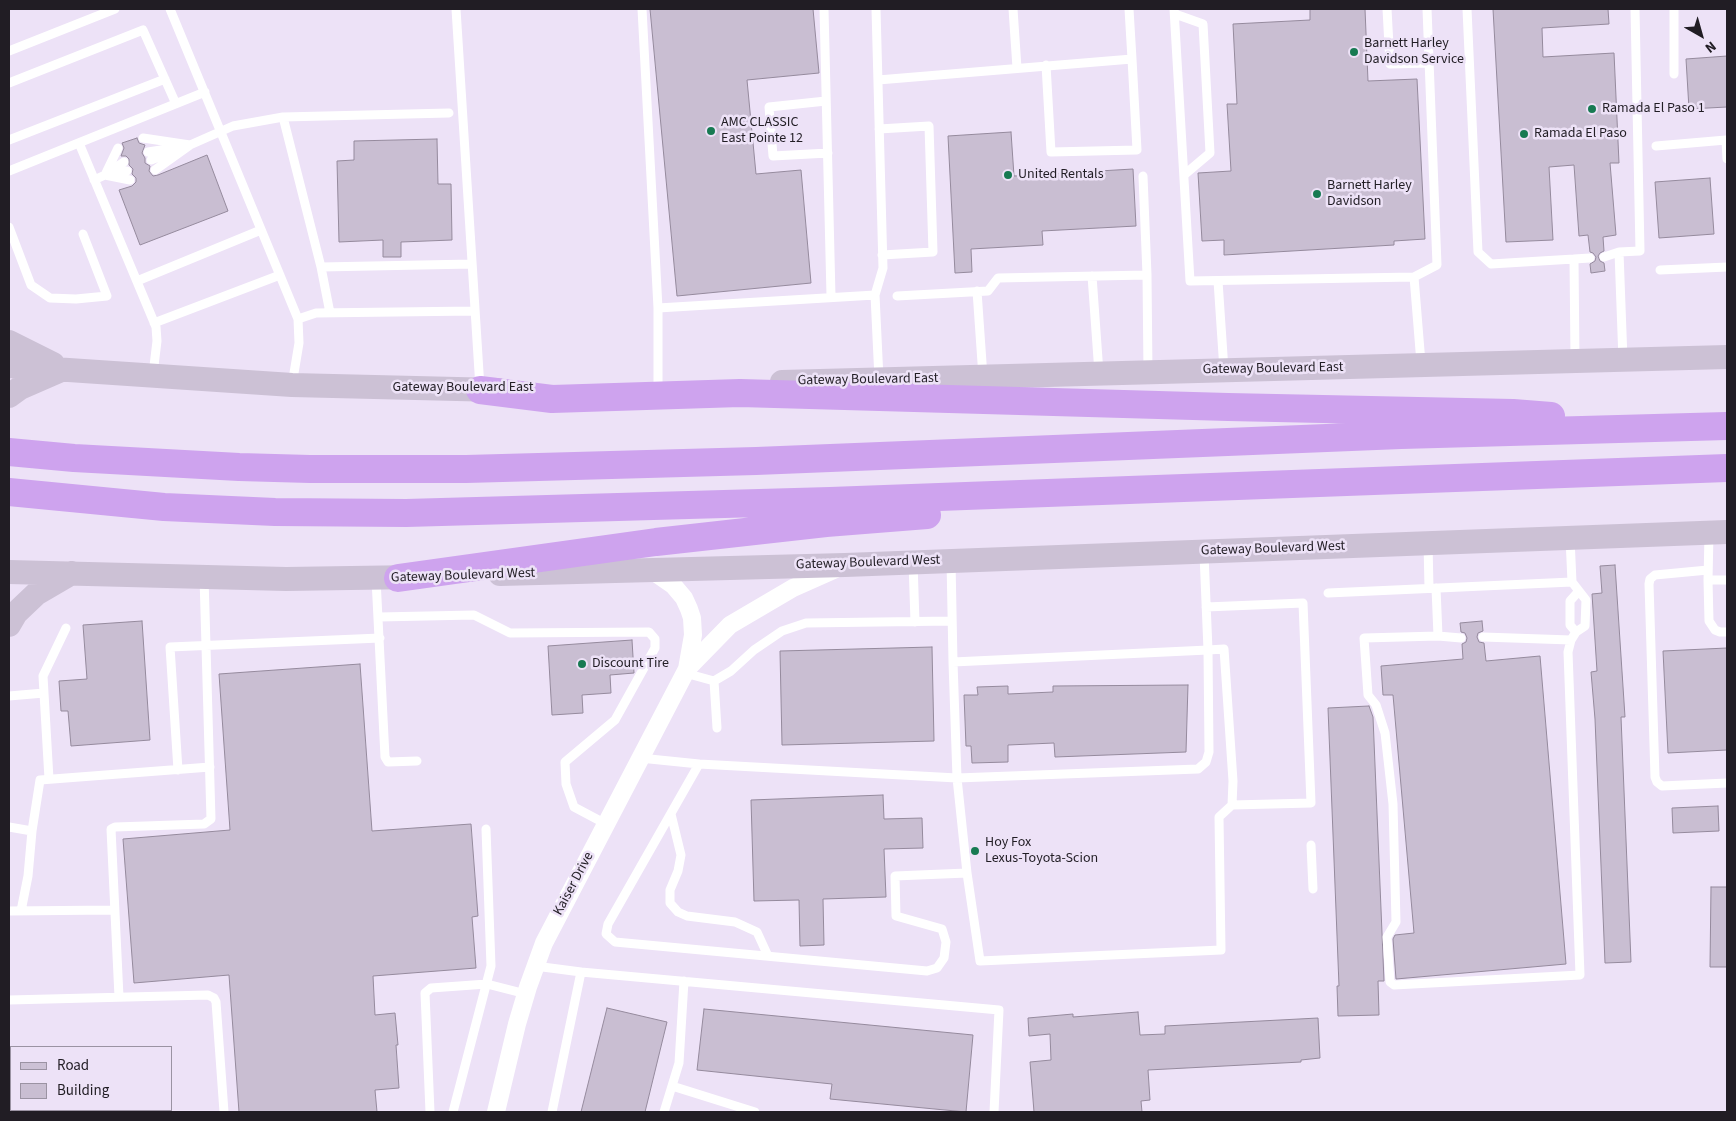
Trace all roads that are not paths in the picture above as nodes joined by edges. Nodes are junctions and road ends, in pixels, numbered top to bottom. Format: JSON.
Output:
{"nodes":[{"id":1,"x":115,"y":9,"type":"edge"},
{"id":2,"x":170,"y":9,"type":"edge"},
{"id":3,"x":456,"y":9,"type":"edge"},
{"id":4,"x":642,"y":9,"type":"edge"},
{"id":5,"x":824,"y":9,"type":"edge"},
{"id":6,"x":876,"y":9,"type":"edge"},
{"id":7,"x":1013,"y":9,"type":"edge"},
{"id":8,"x":1129,"y":9,"type":"edge"},
{"id":9,"x":1387,"y":9,"type":"edge"},
{"id":10,"x":1426,"y":9,"type":"edge"},
{"id":11,"x":1467,"y":9,"type":"edge"},
{"id":12,"x":1635,"y":9,"type":"edge"},
{"id":13,"x":1674,"y":9,"type":"edge"},
{"id":14,"x":1174,"y":11,"type":"edge"},
{"id":15,"x":9,"y":50,"type":"edge"},
{"id":16,"x":1132,"y":59,"type":"junction"},
{"id":17,"x":1429,"y":63,"type":"junction"},
{"id":18,"x":1046,"y":65,"type":"junction"},
{"id":19,"x":1017,"y":68,"type":"junction"},
{"id":20,"x":1674,"y":74,"type":"dead end"},
{"id":21,"x":165,"y":79,"type":"junction"},
{"id":22,"x":878,"y":80,"type":"junction"},
{"id":23,"x":9,"y":83,"type":"edge"},
{"id":24,"x":205,"y":92,"type":"junction"},
{"id":25,"x":826,"y":101,"type":"junction"},
{"id":26,"x":176,"y":104,"type":"junction"},
{"id":27,"x":449,"y":113,"type":"dead end"},
{"id":28,"x":283,"y":117,"type":"junction"},
{"id":29,"x":879,"y":129,"type":"junction"},
{"id":30,"x":221,"y":132,"type":"junction"},
{"id":31,"x":9,"y":140,"type":"edge"},
{"id":32,"x":1727,"y":140,"type":"edge"},
{"id":33,"x":79,"y":143,"type":"junction"},
{"id":34,"x":190,"y":145,"type":"junction"},
{"id":35,"x":1656,"y":146,"type":"dead end"},
{"id":36,"x":828,"y":152,"type":"junction"},
{"id":37,"x":1727,"y":159,"type":"edge"},
{"id":38,"x":155,"y":170,"type":"dead end"},
{"id":39,"x":9,"y":171,"type":"edge"},
{"id":40,"x":105,"y":175,"type":"junction"},
{"id":41,"x":1184,"y":175,"type":"junction"},
{"id":42,"x":1143,"y":176,"type":"dead end"},
{"id":43,"x":94,"y":180,"type":"junction"},
{"id":44,"x":9,"y":228,"type":"edge"},
{"id":45,"x":261,"y":230,"type":"junction"},
{"id":46,"x":83,"y":234,"type":"dead end"},
{"id":47,"x":1620,"y":252,"type":"junction"},
{"id":48,"x":882,"y":255,"type":"junction"},
{"id":49,"x":1604,"y":257,"type":"dead end"},
{"id":50,"x":1590,"y":258,"type":"dead end"},
{"id":51,"x":1574,"y":259,"type":"junction"},
{"id":52,"x":472,"y":264,"type":"junction"},
{"id":53,"x":1727,"y":266,"type":"edge"},
{"id":54,"x":321,"y":267,"type":"junction"},
{"id":55,"x":1660,"y":270,"type":"dead end"},
{"id":56,"x":280,"y":275,"type":"junction"},
{"id":57,"x":1147,"y":275,"type":"junction"},
{"id":58,"x":1092,"y":276,"type":"junction"},
{"id":59,"x":1414,"y":277,"type":"junction"},
{"id":60,"x":1218,"y":280,"type":"junction"},
{"id":61,"x":137,"y":281,"type":"junction"},
{"id":62,"x":977,"y":291,"type":"junction"},
{"id":63,"x":875,"y":295,"type":"junction"},
{"id":64,"x":831,"y":296,"type":"junction"},
{"id":65,"x":897,"y":296,"type":"dead end"},
{"id":66,"x":658,"y":308,"type":"junction"},
{"id":67,"x":475,"y":311,"type":"junction"},
{"id":68,"x":330,"y":313,"type":"junction"},
{"id":69,"x":298,"y":319,"type":"junction"},
{"id":70,"x":154,"y":323,"type":"junction"},
{"id":71,"x":9,"y":342,"type":"edge"},
{"id":72,"x":1727,"y":357,"type":"edge"},
{"id":73,"x":1623,"y":360,"type":"junction"},
{"id":74,"x":1576,"y":361,"type":"junction"},
{"id":75,"x":9,"y":366,"type":"edge"},
{"id":76,"x":1421,"y":366,"type":"junction"},
{"id":77,"x":63,"y":370,"type":"junction"},
{"id":78,"x":1224,"y":371,"type":"junction"},
{"id":79,"x":1148,"y":373,"type":"junction"},
{"id":80,"x":1099,"y":374,"type":"junction"},
{"id":81,"x":152,"y":376,"type":"junction"},
{"id":82,"x":983,"y":377,"type":"junction"},
{"id":83,"x":879,"y":380,"type":"junction"},
{"id":84,"x":292,"y":385,"type":"junction"},
{"id":85,"x":658,"y":385,"type":"junction"},
{"id":86,"x":480,"y":390,"type":"junction"},
{"id":87,"x":9,"y":396,"type":"edge"},
{"id":88,"x":1727,"y":426,"type":"edge"},
{"id":89,"x":1674,"y":428,"type":"junction"},
{"id":90,"x":9,"y":452,"type":"edge"},
{"id":91,"x":1727,"y":468,"type":"edge"},
{"id":92,"x":1270,"y":486,"type":"junction"},
{"id":93,"x":9,"y":492,"type":"edge"},
{"id":94,"x":1718,"y":532,"type":"edge"},
{"id":95,"x":1570,"y":538,"type":"junction"},
{"id":96,"x":1428,"y":543,"type":"junction"},
{"id":97,"x":1204,"y":552,"type":"junction"},
{"id":98,"x":9,"y":556,"type":"edge"},
{"id":99,"x":951,"y":561,"type":"junction"},
{"id":100,"x":913,"y":562,"type":"junction"},
{"id":101,"x":845,"y":565,"type":"junction"},
{"id":102,"x":650,"y":569,"type":"junction"},
{"id":103,"x":1708,"y":570,"type":"junction"},
{"id":104,"x":9,"y":572,"type":"edge"},
{"id":105,"x":35,"y":573,"type":"junction"},
{"id":106,"x":72,"y":574,"type":"junction"},
{"id":107,"x":204,"y":577,"type":"junction"},
{"id":108,"x":387,"y":578,"type":"junction"},
{"id":109,"x":1708,"y":580,"type":"junction"},
{"id":110,"x":1727,"y":580,"type":"edge"},
{"id":111,"x":1572,"y":582,"type":"junction"},
{"id":112,"x":1432,"y":588,"type":"junction"},
{"id":113,"x":1578,"y":592,"type":"junction"},
{"id":114,"x":1328,"y":593,"type":"dead end"},
{"id":115,"x":1206,"y":607,"type":"junction"},
{"id":116,"x":379,"y":617,"type":"junction"},
{"id":117,"x":952,"y":621,"type":"junction"},
{"id":118,"x":915,"y":622,"type":"junction"},
{"id":119,"x":9,"y":625,"type":"edge"},
{"id":120,"x":66,"y":628,"type":"dead end"},
{"id":121,"x":1727,"y":632,"type":"edge"},
{"id":122,"x":1438,"y":636,"type":"junction"},
{"id":123,"x":1574,"y":636,"type":"junction"},
{"id":124,"x":1484,"y":637,"type":"dead end"},
{"id":125,"x":380,"y":638,"type":"junction"},
{"id":126,"x":1462,"y":638,"type":"dead end"},
{"id":127,"x":206,"y":646,"type":"junction"},
{"id":128,"x":1208,"y":650,"type":"junction"},
{"id":129,"x":953,"y":662,"type":"junction"},
{"id":130,"x":686,"y":671,"type":"junction"},
{"id":131,"x":714,"y":681,"type":"junction"},
{"id":132,"x":44,"y":693,"type":"junction"},
{"id":133,"x":9,"y":696,"type":"edge"},
{"id":134,"x":717,"y":728,"type":"dead end"},
{"id":135,"x":640,"y":758,"type":"junction"},
{"id":136,"x":417,"y":761,"type":"dead end"},
{"id":137,"x":699,"y":764,"type":"junction"},
{"id":138,"x":210,"y":767,"type":"junction"},
{"id":139,"x":178,"y":770,"type":"junction"},
{"id":140,"x":957,"y":778,"type":"junction"},
{"id":141,"x":49,"y":779,"type":"junction"},
{"id":142,"x":1727,"y":783,"type":"edge"},
{"id":143,"x":1232,"y":805,"type":"junction"},
{"id":144,"x":671,"y":814,"type":"junction"},
{"id":145,"x":606,"y":824,"type":"junction"},
{"id":146,"x":9,"y":827,"type":"edge"},
{"id":147,"x":486,"y":829,"type":"dead end"},
{"id":148,"x":32,"y":831,"type":"junction"},
{"id":149,"x":1312,"y":845,"type":"dead end"},
{"id":150,"x":967,"y":873,"type":"junction"},
{"id":151,"x":1313,"y":889,"type":"dead end"},
{"id":152,"x":114,"y":910,"type":"junction"},
{"id":153,"x":9,"y":911,"type":"edge"},
{"id":154,"x":20,"y":911,"type":"junction"},
{"id":155,"x":768,"y":956,"type":"junction"},
{"id":156,"x":535,"y":966,"type":"junction"},
{"id":157,"x":581,"y":972,"type":"junction"},
{"id":158,"x":684,"y":982,"type":"junction"},
{"id":159,"x":487,"y":984,"type":"junction"},
{"id":160,"x":526,"y":994,"type":"junction"},
{"id":161,"x":119,"y":997,"type":"junction"},
{"id":162,"x":9,"y":1000,"type":"edge"},
{"id":163,"x":672,"y":1086,"type":"junction"},
{"id":164,"x":224,"y":1112,"type":"edge"},
{"id":165,"x":430,"y":1112,"type":"edge"},
{"id":166,"x":453,"y":1112,"type":"edge"},
{"id":167,"x":496,"y":1112,"type":"edge"},
{"id":168,"x":552,"y":1112,"type":"edge"},
{"id":169,"x":664,"y":1112,"type":"edge"},
{"id":170,"x":755,"y":1112,"type":"edge"},
{"id":171,"x":994,"y":1112,"type":"edge"}],
"edges":[{"from":1,"to":15,"type":"lane"},
{"from":2,"to":24,"type":"lane"},
{"from":3,"to":52,"type":"lane"},
{"from":4,"to":66,"type":"lane"},
{"from":5,"to":25,"type":"lane"},
{"from":6,"to":22,"type":"lane"},
{"from":7,"to":19,"type":"lane"},
{"from":8,"to":16,"type":"lane"},
{"from":9,"to":17,"type":"lane"},
{"from":10,"to":17,"type":"lane"},
{"from":11,"to":51,"type":"lane"},
{"from":12,"to":47,"type":"lane"},
{"from":13,"to":20,"type":"lane"},
{"from":14,"to":41,"type":"lane"},
{"from":14,"to":41,"type":"lane"},
{"from":16,"to":18,"type":"lane"},
{"from":16,"to":18,"type":"lane"},
{"from":17,"to":59,"type":"lane"},
{"from":18,"to":19,"type":"lane"},
{"from":19,"to":22,"type":"lane"},
{"from":21,"to":23,"type":"lane"},
{"from":21,"to":26,"type":"lane"},
{"from":21,"to":31,"type":"lane"},
{"from":22,"to":29,"type":"lane"},
{"from":24,"to":26,"type":"lane"},
{"from":24,"to":30,"type":"lane"},
{"from":25,"to":36,"type":"lane"},
{"from":25,"to":36,"type":"lane"},
{"from":26,"to":33,"type":"lane"},
{"from":27,"to":28,"type":"lane"},
{"from":28,"to":30,"type":"lane"},
{"from":28,"to":54,"type":"lane"},
{"from":29,"to":48,"type":"lane"},
{"from":29,"to":48,"type":"lane"},
{"from":30,"to":34,"type":"lane"},
{"from":30,"to":45,"type":"lane"},
{"from":32,"to":35,"type":"lane"},
{"from":32,"to":37,"type":"lane"},
{"from":33,"to":39,"type":"lane"},
{"from":33,"to":43,"type":"lane"},
{"from":34,"to":34,"type":"lane"},
{"from":34,"to":38,"type":"lane"},
{"from":36,"to":64,"type":"lane"},
{"from":40,"to":40,"type":"lane"},
{"from":40,"to":43,"type":"lane"},
{"from":41,"to":60,"type":"lane"},
{"from":42,"to":57,"type":"lane"},
{"from":43,"to":61,"type":"lane"},
{"from":44,"to":46,"type":"lane"},
{"from":45,"to":56,"type":"lane"},
{"from":45,"to":61,"type":"lane"},
{"from":47,"to":49,"type":"lane"},
{"from":47,"to":73,"type":"lane"},
{"from":48,"to":63,"type":"lane"},
{"from":50,"to":51,"type":"lane"},
{"from":51,"to":74,"type":"lane"},
{"from":52,"to":54,"type":"lane"},
{"from":52,"to":67,"type":"lane"},
{"from":53,"to":55,"type":"lane"},
{"from":54,"to":68,"type":"lane"},
{"from":56,"to":69,"type":"lane"},
{"from":56,"to":70,"type":"lane"},
{"from":57,"to":58,"type":"lane"},
{"from":57,"to":79,"type":"lane"},
{"from":58,"to":62,"type":"lane"},
{"from":58,"to":80,"type":"lane"},
{"from":59,"to":60,"type":"lane"},
{"from":59,"to":76,"type":"lane"},
{"from":60,"to":78,"type":"lane"},
{"from":61,"to":70,"type":"lane"},
{"from":62,"to":65,"type":"lane"},
{"from":62,"to":82,"type":"lane"},
{"from":63,"to":64,"type":"lane"},
{"from":63,"to":83,"type":"lane"},
{"from":64,"to":66,"type":"lane"},
{"from":66,"to":85,"type":"lane"},
{"from":67,"to":68,"type":"lane"},
{"from":67,"to":86,"type":"lane"},
{"from":68,"to":69,"type":"lane"},
{"from":69,"to":84,"type":"lane"},
{"from":70,"to":81,"type":"lane"},
{"from":71,"to":77,"type":"main road"},
{"from":72,"to":73,"type":"main road","name":"Gateway Boulevard East"},
{"from":73,"to":74,"type":"main road","name":"Gateway Boulevard East"},
{"from":74,"to":76,"type":"main road","name":"Gateway Boulevard East"},
{"from":75,"to":77,"type":"main road","name":"Gateway Boulevard East"},
{"from":76,"to":78,"type":"main road","name":"Gateway Boulevard East"},
{"from":77,"to":81,"type":"main road","name":"Gateway Boulevard East"},
{"from":77,"to":87,"type":"main road"},
{"from":78,"to":79,"type":"main road","name":"Gateway Boulevard East"},
{"from":79,"to":80,"type":"main road","name":"Gateway Boulevard East"},
{"from":80,"to":82,"type":"main road","name":"Gateway Boulevard East"},
{"from":81,"to":84,"type":"main road","name":"Gateway Boulevard East"},
{"from":82,"to":83,"type":"main road","name":"Gateway Boulevard East"},
{"from":83,"to":85,"type":"main road","name":"Gateway Boulevard East"},
{"from":84,"to":86,"type":"main road","name":"Gateway Boulevard East"},
{"from":85,"to":86,"type":"main road","name":"Gateway Boulevard East"},
{"from":86,"to":89,"type":"highway"},
{"from":88,"to":89,"type":"highway"},
{"from":89,"to":90,"type":"highway"},
{"from":91,"to":92,"type":"highway"},
{"from":92,"to":93,"type":"highway"},
{"from":92,"to":108,"type":"highway"},
{"from":94,"to":95,"type":"main road","name":"Gateway Boulevard West"},
{"from":94,"to":103,"type":"lane"},
{"from":95,"to":96,"type":"main road","name":"Gateway Boulevard West"},
{"from":95,"to":111,"type":"lane"},
{"from":96,"to":97,"type":"main road","name":"Gateway Boulevard West"},
{"from":96,"to":112,"type":"lane"},
{"from":97,"to":99,"type":"main road","name":"Gateway Boulevard West"},
{"from":97,"to":115,"type":"lane"},
{"from":98,"to":105,"type":"main road"},
{"from":99,"to":100,"type":"main road","name":"Gateway Boulevard West"},
{"from":99,"to":117,"type":"lane"},
{"from":100,"to":101,"type":"main road","name":"Gateway Boulevard West"},
{"from":100,"to":118,"type":"lane"},
{"from":101,"to":102,"type":"main road","name":"Gateway Boulevard West"},
{"from":101,"to":130,"type":"street","name":"Kaiser Drive"},
{"from":102,"to":108,"type":"main road","name":"Gateway Boulevard West"},
{"from":102,"to":130,"type":"street","name":"Kaiser Drive"},
{"from":103,"to":109,"type":"lane"},
{"from":103,"to":142,"type":"lane"},
{"from":104,"to":105,"type":"main road","name":"Gateway Boulevard West"},
{"from":105,"to":106,"type":"main road","name":"Gateway Boulevard West"},
{"from":106,"to":107,"type":"main road","name":"Gateway Boulevard West"},
{"from":106,"to":119,"type":"main road"},
{"from":107,"to":108,"type":"main road","name":"Gateway Boulevard West"},
{"from":107,"to":127,"type":"lane"},
{"from":108,"to":116,"type":"lane"},
{"from":109,"to":110,"type":"lane"},
{"from":109,"to":121,"type":"lane"},
{"from":111,"to":112,"type":"lane"},
{"from":111,"to":113,"type":"lane"},
{"from":112,"to":114,"type":"lane"},
{"from":112,"to":122,"type":"lane"},
{"from":113,"to":123,"type":"lane"},
{"from":113,"to":123,"type":"lane"},
{"from":115,"to":128,"type":"lane"},
{"from":115,"to":143,"type":"lane"},
{"from":116,"to":125,"type":"lane"},
{"from":116,"to":145,"type":"lane"},
{"from":117,"to":118,"type":"lane"},
{"from":117,"to":129,"type":"lane"},
{"from":118,"to":131,"type":"lane"},
{"from":120,"to":132,"type":"lane"},
{"from":122,"to":123,"type":"lane"},
{"from":122,"to":126,"type":"lane"},
{"from":123,"to":124,"type":"lane"},
{"from":125,"to":127,"type":"lane"},
{"from":125,"to":136,"type":"lane"},
{"from":127,"to":138,"type":"lane"},
{"from":127,"to":139,"type":"lane"},
{"from":128,"to":129,"type":"lane"},
{"from":128,"to":140,"type":"lane"},
{"from":128,"to":143,"type":"lane"},
{"from":129,"to":140,"type":"lane"},
{"from":130,"to":131,"type":"lane"},
{"from":130,"to":135,"type":"street","name":"Kaiser Drive"},
{"from":131,"to":134,"type":"lane"},
{"from":132,"to":133,"type":"lane"},
{"from":132,"to":141,"type":"lane"},
{"from":135,"to":137,"type":"lane"},
{"from":135,"to":145,"type":"street","name":"Kaiser Drive"},
{"from":137,"to":140,"type":"lane"},
{"from":137,"to":144,"type":"lane"},
{"from":138,"to":139,"type":"lane"},
{"from":138,"to":152,"type":"lane"},
{"from":139,"to":141,"type":"lane"},
{"from":140,"to":150,"type":"lane"},
{"from":141,"to":148,"type":"lane"},
{"from":143,"to":150,"type":"lane"},
{"from":144,"to":155,"type":"lane"},
{"from":144,"to":155,"type":"lane"},
{"from":145,"to":156,"type":"street","name":"Kaiser Drive"},
{"from":146,"to":148,"type":"lane"},
{"from":147,"to":159,"type":"lane"},
{"from":148,"to":154,"type":"lane"},
{"from":149,"to":151,"type":"lane"},
{"from":150,"to":155,"type":"lane"},
{"from":152,"to":154,"type":"lane"},
{"from":152,"to":161,"type":"lane"},
{"from":153,"to":154,"type":"lane"},
{"from":156,"to":157,"type":"lane"},
{"from":156,"to":160,"type":"street","name":"Kaiser Drive"},
{"from":157,"to":158,"type":"lane"},
{"from":157,"to":168,"type":"lane"},
{"from":158,"to":163,"type":"lane"},
{"from":158,"to":171,"type":"lane"},
{"from":159,"to":160,"type":"lane"},
{"from":159,"to":165,"type":"lane"},
{"from":159,"to":166,"type":"lane"},
{"from":160,"to":167,"type":"street","name":"Kaiser Drive"},
{"from":161,"to":162,"type":"lane"},
{"from":161,"to":164,"type":"lane"},
{"from":163,"to":169,"type":"lane"},
{"from":163,"to":170,"type":"lane"}]}
